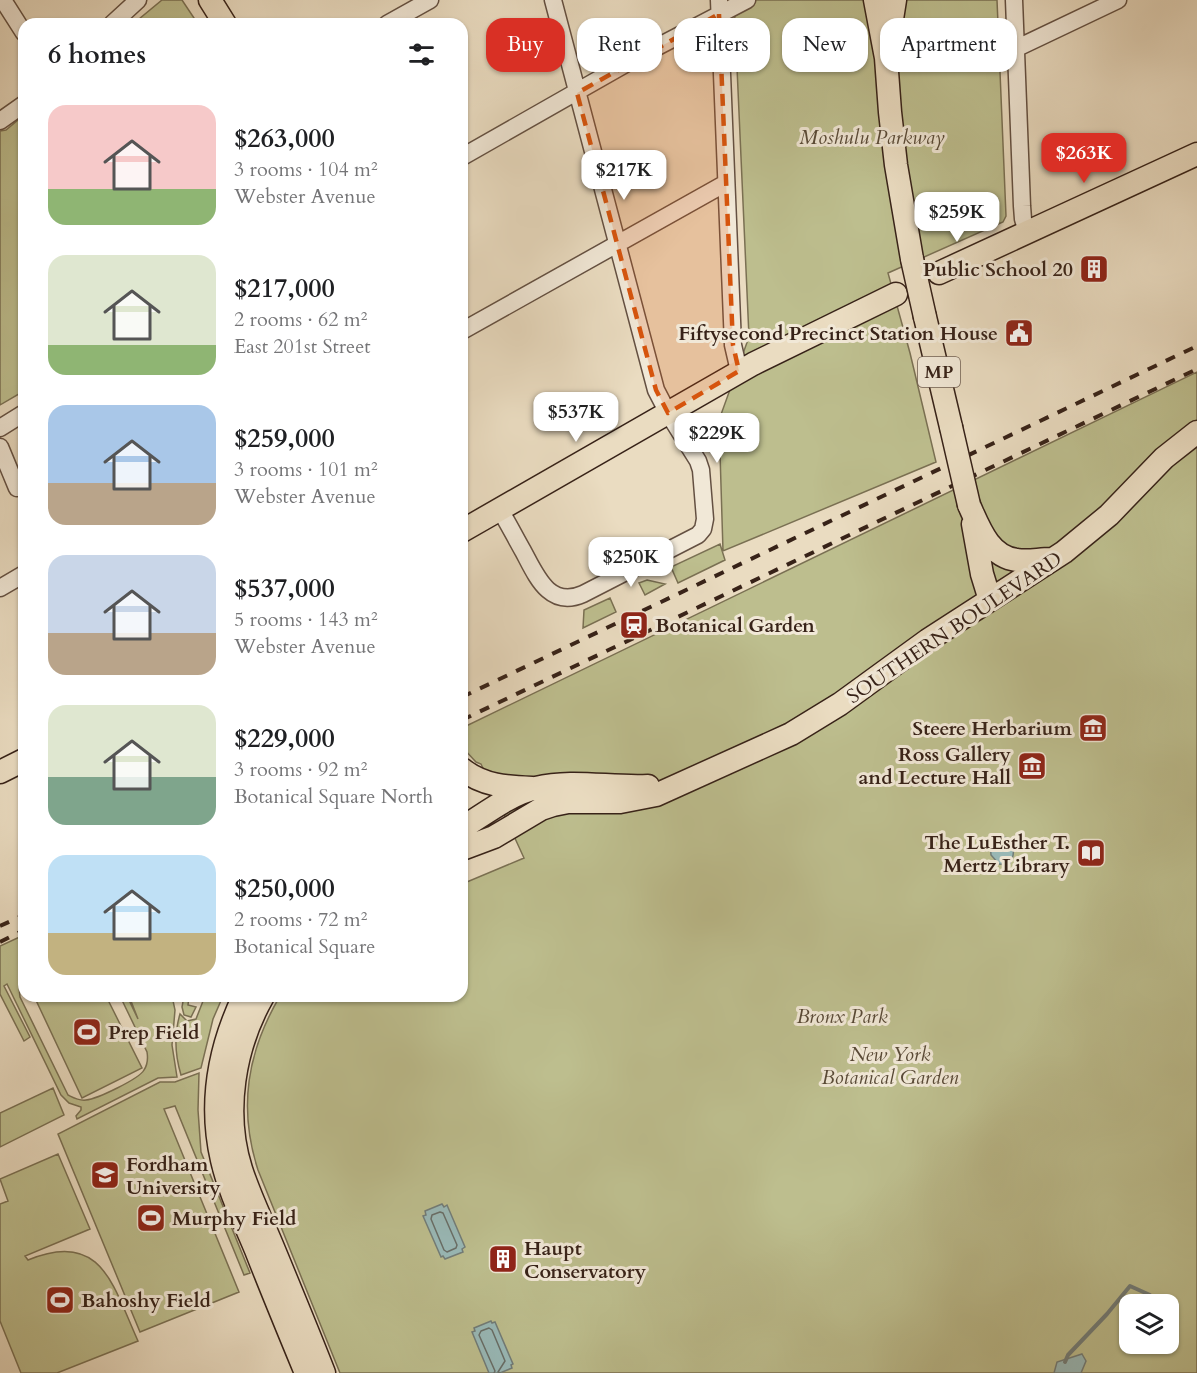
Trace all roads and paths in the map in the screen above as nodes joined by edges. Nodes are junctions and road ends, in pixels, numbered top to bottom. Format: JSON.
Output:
{"nodes":[{"id":1,"x":3,"y":0,"type":"edge"},
{"id":2,"x":138,"y":0,"type":"edge"},
{"id":3,"x":210,"y":0,"type":"edge"},
{"id":4,"x":429,"y":0,"type":"edge"},
{"id":5,"x":553,"y":0,"type":"edge"},
{"id":6,"x":747,"y":0,"type":"edge"},
{"id":7,"x":875,"y":0,"type":"edge"},
{"id":8,"x":894,"y":0,"type":"edge"},
{"id":9,"x":1014,"y":0,"type":"edge"},
{"id":10,"x":1118,"y":0,"type":"edge"},
{"id":11,"x":719,"y":7,"type":"edge"},
{"id":12,"x":118,"y":18,"type":"edge"},
{"id":13,"x":221,"y":18,"type":"edge"},
{"id":14,"x":398,"y":18,"type":"edge"},
{"id":15,"x":892,"y":18,"type":"edge"},
{"id":16,"x":1014,"y":18,"type":"edge"},
{"id":17,"x":18,"y":24,"type":"edge"},
{"id":18,"x":880,"y":26,"type":"edge"},
{"id":19,"x":1017,"y":48,"type":"edge"},
{"id":20,"x":887,"y":72,"type":"edge"},
{"id":21,"x":1016,"y":72,"type":"edge"},
{"id":22,"x":577,"y":93,"type":"junction"},
{"id":23,"x":18,"y":108,"type":"edge"},
{"id":24,"x":0,"y":121,"type":"edge"},
{"id":25,"x":468,"y":154,"type":"edge"},
{"id":26,"x":1197,"y":154,"type":"edge"},
{"id":27,"x":726,"y":183,"type":"junction"},
{"id":28,"x":1027,"y":232,"type":"junction"},
{"id":29,"x":618,"y":245,"type":"junction"},
{"id":30,"x":939,"y":273,"type":"dead end"},
{"id":31,"x":896,"y":294,"type":"dead end"},
{"id":32,"x":468,"y":328,"type":"edge"},
{"id":33,"x":739,"y":371,"type":"junction"},
{"id":34,"x":668,"y":413,"type":"junction"},
{"id":35,"x":18,"y":417,"type":"edge"},
{"id":36,"x":0,"y":428,"type":"edge"},
{"id":37,"x":1197,"y":432,"type":"edge"},
{"id":38,"x":0,"y":447,"type":"edge"},
{"id":39,"x":17,"y":488,"type":"dead end"},
{"id":40,"x":969,"y":505,"type":"junction"},
{"id":41,"x":500,"y":510,"type":"junction"},
{"id":42,"x":468,"y":528,"type":"edge"},
{"id":43,"x":1055,"y":558,"type":"junction"},
{"id":44,"x":18,"y":578,"type":"edge"},
{"id":45,"x":0,"y":588,"type":"edge"},
{"id":46,"x":990,"y":600,"type":"junction"},
{"id":47,"x":18,"y":762,"type":"edge"},
{"id":48,"x":0,"y":772,"type":"edge"},
{"id":49,"x":468,"y":773,"type":"edge"},
{"id":50,"x":683,"y":782,"type":"junction"},
{"id":51,"x":534,"y":788,"type":"junction"},
{"id":52,"x":468,"y":832,"type":"edge"},
{"id":53,"x":468,"y":835,"type":"edge"},
{"id":54,"x":241,"y":1002,"type":"edge"},
{"id":55,"x":260,"y":1002,"type":"edge"},
{"id":56,"x":306,"y":1373,"type":"edge"},
{"id":57,"x":324,"y":1373,"type":"edge"}],
"edges":[{"from":1,"to":17,"type":"street"},
{"from":2,"to":12,"type":"street"},
{"from":3,"to":13,"type":"main road"},
{"from":4,"to":14,"type":"street"},
{"from":5,"to":22,"type":"street"},
{"from":6,"to":11,"type":"street"},
{"from":7,"to":18,"type":"main road","number":"MP"},
{"from":8,"to":15,"type":"main road","number":"MP"},
{"from":9,"to":16,"type":"street"},
{"from":10,"to":19,"type":"street"},
{"from":11,"to":22,"type":"street"},
{"from":11,"to":27,"type":"street"},
{"from":20,"to":40,"type":"main road","number":"MP","bridge":true},
{"from":21,"to":28,"type":"street"},
{"from":22,"to":25,"type":"street"},
{"from":22,"to":29,"type":"street"},
{"from":23,"to":24,"type":"street"},
{"from":26,"to":28,"type":"main road"},
{"from":27,"to":29,"type":"street"},
{"from":27,"to":33,"type":"street"},
{"from":28,"to":30,"type":"main road"},
{"from":29,"to":32,"type":"street"},
{"from":29,"to":34,"type":"street"},
{"from":31,"to":33,"type":"main road"},
{"from":33,"to":34,"type":"main road"},
{"from":34,"to":41,"type":"main road"},
{"from":34,"to":41,"type":"street"},
{"from":35,"to":36,"type":"street"},
{"from":37,"to":43,"type":"main road","name":"SOUTHERN BOULEVARD"},
{"from":38,"to":39,"type":"street"},
{"from":40,"to":43,"type":"main road"},
{"from":40,"to":46,"type":"main road","number":"MP"},
{"from":41,"to":42,"type":"main road"},
{"from":43,"to":46,"type":"main road","name":"SOUTHERN BOULEVARD"},
{"from":44,"to":45,"type":"street"},
{"from":46,"to":50,"type":"main road","name":"SOUTHERN BOULEVARD"},
{"from":47,"to":48,"type":"main road"},
{"from":49,"to":51,"type":"main road"},
{"from":50,"to":51,"type":"main road","name":"SOUTHERN BOULEVARD"},
{"from":50,"to":53,"type":"main road","name":"SOUTHERN BOULEVARD"},
{"from":51,"to":52,"type":"main road","name":"SOUTHERN BOULEVARD"},
{"from":54,"to":56,"type":"main road"},
{"from":55,"to":57,"type":"main road"}]}
